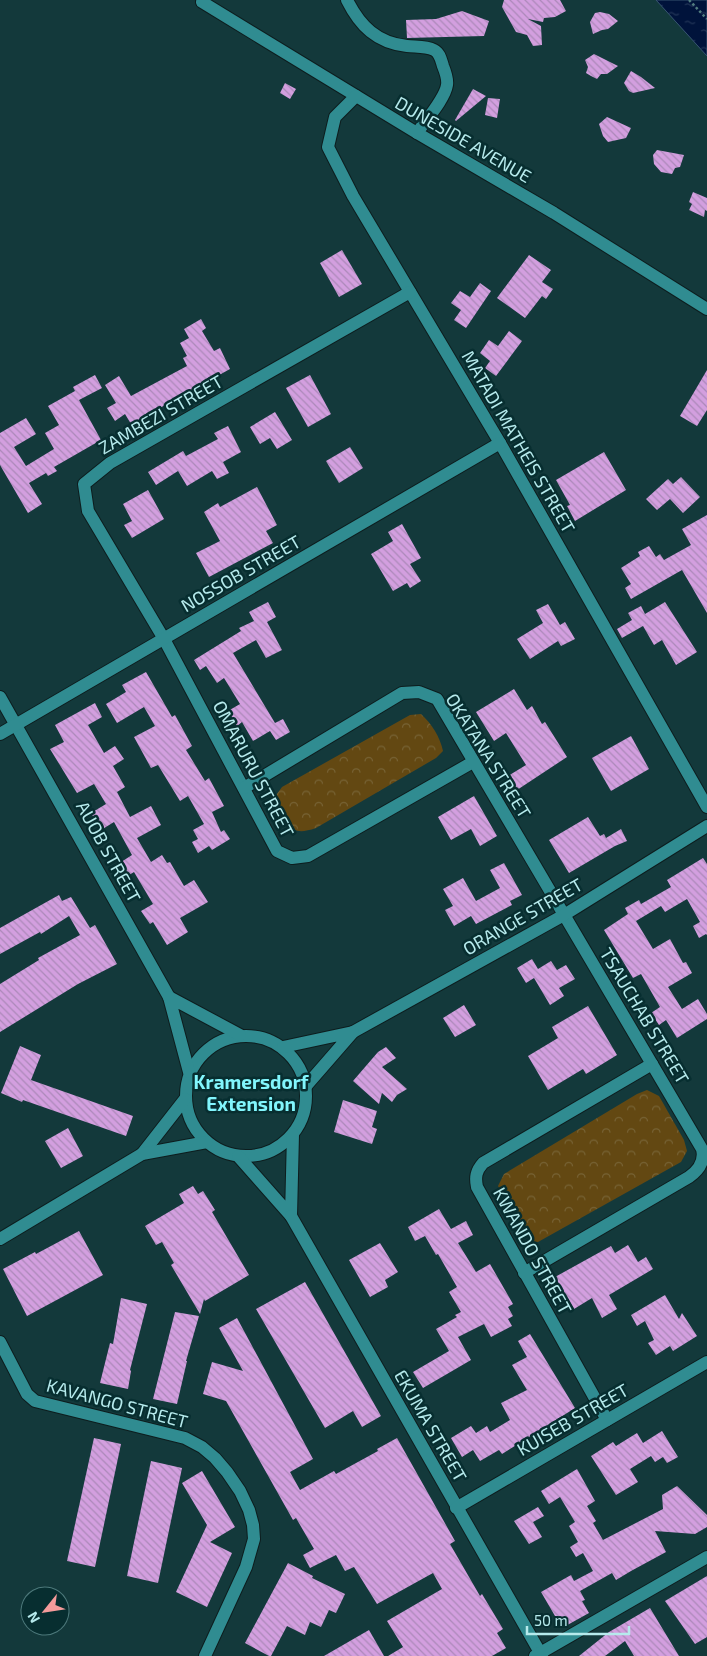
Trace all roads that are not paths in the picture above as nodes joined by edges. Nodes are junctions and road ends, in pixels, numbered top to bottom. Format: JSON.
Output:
{"nodes":[{"id":1,"x":347,"y":0,"type":"edge"},
{"id":2,"x":202,"y":2,"type":"dead end"},
{"id":3,"x":356,"y":96,"type":"junction"},
{"id":4,"x":417,"y":133,"type":"junction"},
{"id":5,"x":410,"y":292,"type":"junction"},
{"id":6,"x":707,"y":309,"type":"edge"},
{"id":7,"x":500,"y":443,"type":"junction"},
{"id":8,"x":164,"y":639,"type":"junction"},
{"id":9,"x":0,"y":697,"type":"edge"},
{"id":10,"x":16,"y":725,"type":"junction"},
{"id":11,"x":0,"y":734,"type":"edge"},
{"id":12,"x":473,"y":762,"type":"junction"},
{"id":13,"x":244,"y":788,"type":"junction"},
{"id":14,"x":707,"y":807,"type":"edge"},
{"id":15,"x":707,"y":826,"type":"edge"},
{"id":16,"x":564,"y":915,"type":"junction"},
{"id":17,"x":168,"y":997,"type":"junction"},
{"id":18,"x":354,"y":1032,"type":"junction"},
{"id":19,"x":240,"y":1035,"type":"junction"},
{"id":20,"x":282,"y":1047,"type":"junction"},
{"id":21,"x":652,"y":1064,"type":"junction"},
{"id":22,"x":190,"y":1072,"type":"junction"},
{"id":23,"x":306,"y":1086,"type":"junction"},
{"id":24,"x":185,"y":1099,"type":"junction"},
{"id":25,"x":293,"y":1134,"type":"junction"},
{"id":26,"x":206,"y":1142,"type":"junction"},
{"id":27,"x":142,"y":1154,"type":"junction"},
{"id":28,"x":238,"y":1156,"type":"junction"},
{"id":29,"x":290,"y":1216,"type":"junction"},
{"id":30,"x":0,"y":1239,"type":"edge"},
{"id":31,"x":524,"y":1273,"type":"junction"},
{"id":32,"x":0,"y":1342,"type":"edge"},
{"id":33,"x":707,"y":1362,"type":"edge"},
{"id":34,"x":607,"y":1420,"type":"junction"},
{"id":35,"x":456,"y":1508,"type":"junction"},
{"id":36,"x":707,"y":1557,"type":"edge"},
{"id":37,"x":539,"y":1655,"type":"edge"},
{"id":38,"x":205,"y":1656,"type":"edge"}],
"edges":[{"from":1,"to":4,"type":"street"},
{"from":2,"to":3,"type":"street","name":"DUNESIDE AVENUE"},
{"from":3,"to":4,"type":"street","name":"DUNESIDE AVENUE"},
{"from":3,"to":5,"type":"street","name":"MATADI MATHEIS STREET"},
{"from":4,"to":6,"type":"street","name":"DUNESIDE AVENUE"},
{"from":5,"to":7,"type":"street","name":"MATADI MATHEIS STREET"},
{"from":5,"to":8,"type":"street","name":"ZAMBEZI STREET"},
{"from":7,"to":8,"type":"street","name":"NOSSOB STREET"},
{"from":7,"to":14,"type":"street","name":"MATADI MATHEIS STREET"},
{"from":8,"to":10,"type":"street","name":"NOSSOB STREET"},
{"from":8,"to":13,"type":"street","name":"OMARURU STREET"},
{"from":9,"to":10,"type":"street","name":"AUOB STREET"},
{"from":10,"to":11,"type":"street","name":"NOSSOB STREET"},
{"from":10,"to":17,"type":"street","name":"AUOB STREET"},
{"from":12,"to":13,"type":"street","name":"OKATANA STREET"},
{"from":12,"to":13,"type":"street","name":"OMARURU STREET"},
{"from":12,"to":16,"type":"street","name":"OKATANA STREET"},
{"from":15,"to":16,"type":"street","name":"ORANGE STREET"},
{"from":16,"to":18,"type":"street","name":"ORANGE STREET"},
{"from":16,"to":21,"type":"street","name":"TSAUCHAB STREET"},
{"from":17,"to":19,"type":"street"},
{"from":17,"to":22,"type":"street","name":"AUOB STREET"},
{"from":18,"to":20,"type":"street","name":"ORANGE STREET"},
{"from":18,"to":23,"type":"street","name":"ORANGE STREET"},
{"from":19,"to":20,"type":"street"},
{"from":19,"to":22,"type":"street"},
{"from":20,"to":23,"type":"street"},
{"from":21,"to":31,"type":"street","name":"KWANDO STREET"},
{"from":21,"to":31,"type":"street","name":"TSAUCHAB STREET"},
{"from":22,"to":24,"type":"street"},
{"from":23,"to":25,"type":"street"},
{"from":24,"to":26,"type":"street"},
{"from":24,"to":27,"type":"street"},
{"from":25,"to":28,"type":"street"},
{"from":25,"to":29,"type":"street"},
{"from":26,"to":27,"type":"street"},
{"from":26,"to":28,"type":"street"},
{"from":27,"to":30,"type":"street"},
{"from":28,"to":29,"type":"street","name":"EKUMA STREET"},
{"from":29,"to":35,"type":"street","name":"EKUMA STREET"},
{"from":31,"to":34,"type":"street","name":"KWANDO STREET"},
{"from":32,"to":38,"type":"street","name":"KAVANGO STREET"},
{"from":33,"to":34,"type":"street","name":"KUISEB STREET"},
{"from":34,"to":35,"type":"street","name":"KUISEB STREET"},
{"from":35,"to":37,"type":"street","name":"EKUMA STREET"},
{"from":36,"to":37,"type":"street"}]}
